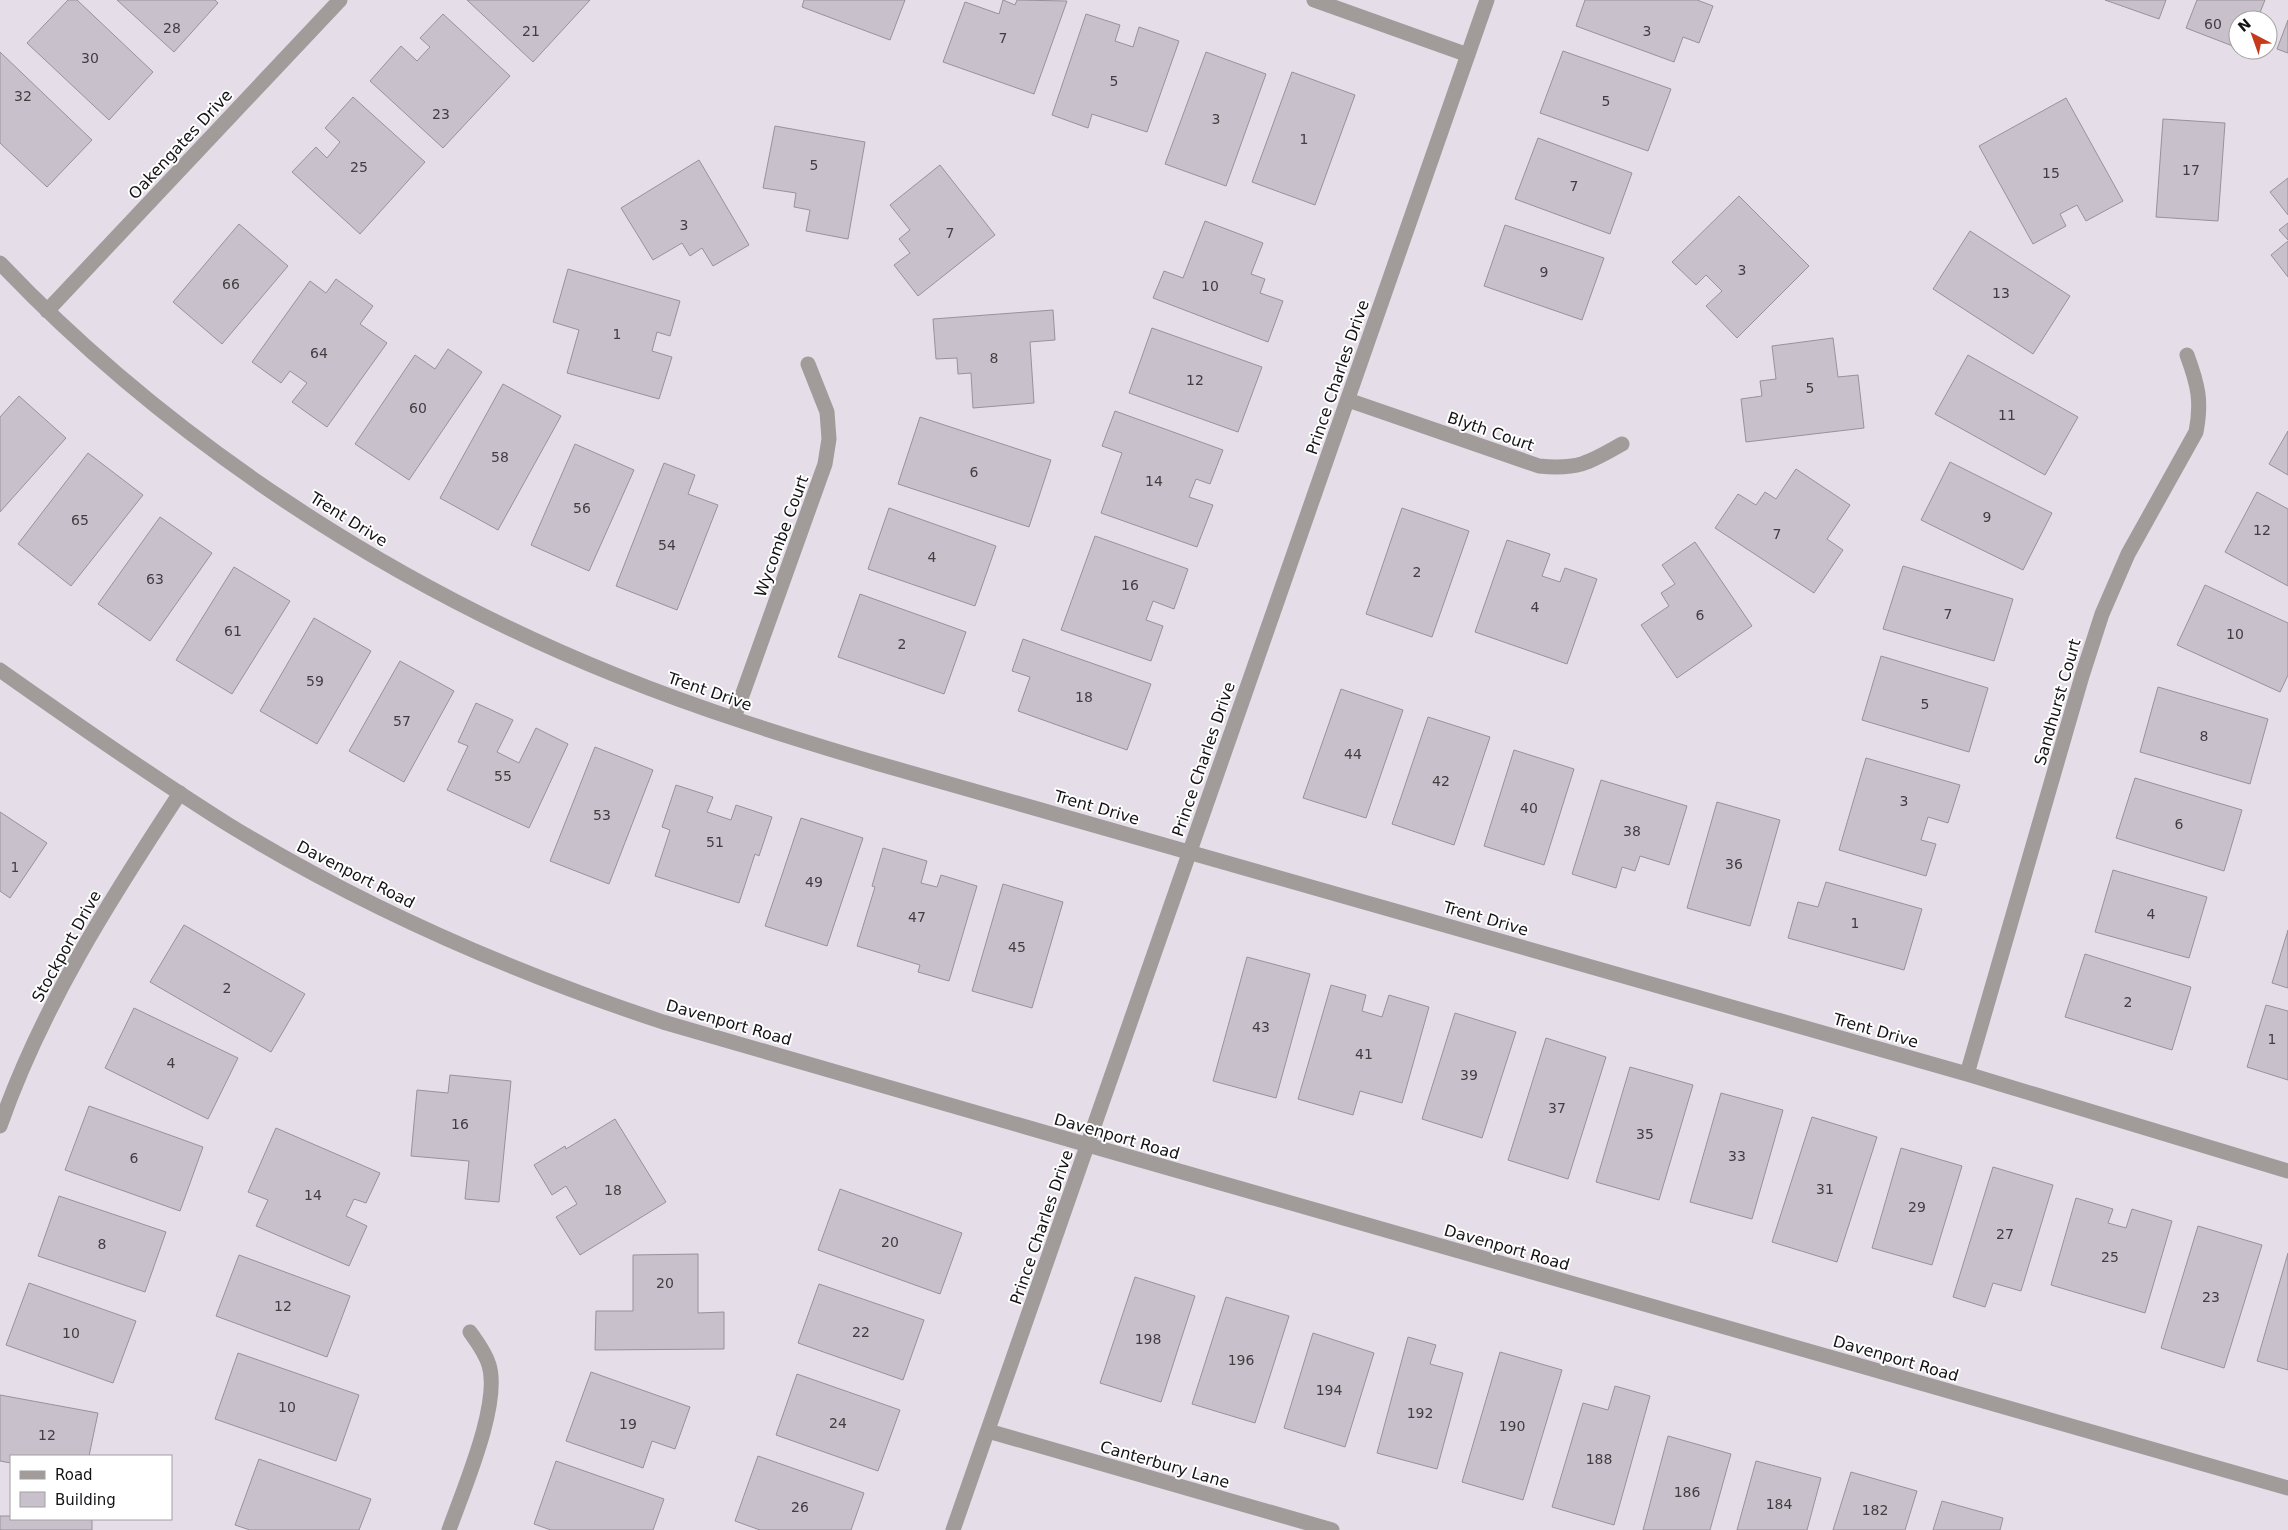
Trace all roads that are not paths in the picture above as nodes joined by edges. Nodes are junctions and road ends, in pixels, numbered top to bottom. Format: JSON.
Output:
{"nodes":[{"id":1,"x":340,"y":0,"type":"edge"},
{"id":2,"x":1314,"y":0,"type":"edge"},
{"id":3,"x":1487,"y":0,"type":"edge"},
{"id":4,"x":1468,"y":55,"type":"junction"},
{"id":5,"x":0,"y":263,"type":"edge"},
{"id":6,"x":47,"y":311,"type":"junction"},
{"id":7,"x":2187,"y":355,"type":"dead end"},
{"id":8,"x":808,"y":364,"type":"dead end"},
{"id":9,"x":1348,"y":400,"type":"junction"},
{"id":10,"x":1622,"y":444,"type":"dead end"},
{"id":11,"x":0,"y":670,"type":"edge"},
{"id":12,"x":734,"y":718,"type":"junction"},
{"id":13,"x":180,"y":793,"type":"junction"},
{"id":14,"x":1189,"y":851,"type":"junction"},
{"id":15,"x":1967,"y":1074,"type":"junction"},
{"id":16,"x":0,"y":1126,"type":"edge"},
{"id":17,"x":1088,"y":1146,"type":"junction"},
{"id":18,"x":2288,"y":1171,"type":"edge"},
{"id":19,"x":470,"y":1332,"type":"dead end"},
{"id":20,"x":988,"y":1431,"type":"junction"},
{"id":21,"x":2288,"y":1488,"type":"edge"},
{"id":22,"x":449,"y":1530,"type":"edge"},
{"id":23,"x":953,"y":1530,"type":"edge"},
{"id":24,"x":1332,"y":1530,"type":"edge"}],
"edges":[{"from":1,"to":6,"type":"street","name":"Oakengates Drive"},
{"from":2,"to":4,"type":"street"},
{"from":3,"to":4,"type":"street","name":"Prince Charles Drive"},
{"from":4,"to":9,"type":"street","name":"Prince Charles Drive"},
{"from":5,"to":6,"type":"street","name":"Trent Drive"},
{"from":6,"to":12,"type":"street","name":"Trent Drive"},
{"from":7,"to":15,"type":"street","name":"Sandhurst Court"},
{"from":8,"to":12,"type":"street","name":"Wycombe Court"},
{"from":9,"to":10,"type":"street","name":"Blyth Court"},
{"from":9,"to":14,"type":"street","name":"Prince Charles Drive"},
{"from":11,"to":13,"type":"street","name":"Davenport Road"},
{"from":12,"to":14,"type":"street","name":"Trent Drive"},
{"from":13,"to":16,"type":"street","name":"Stockport Drive"},
{"from":13,"to":17,"type":"street","name":"Davenport Road"},
{"from":14,"to":15,"type":"street","name":"Trent Drive"},
{"from":14,"to":17,"type":"street","name":"Prince Charles Drive"},
{"from":15,"to":18,"type":"street","name":"Trent Drive"},
{"from":17,"to":20,"type":"street","name":"Prince Charles Drive"},
{"from":17,"to":21,"type":"street","name":"Davenport Road"},
{"from":19,"to":22,"type":"street"},
{"from":20,"to":23,"type":"street","name":"Prince Charles Drive"},
{"from":20,"to":24,"type":"street","name":"Canterbury Lane"}]}
